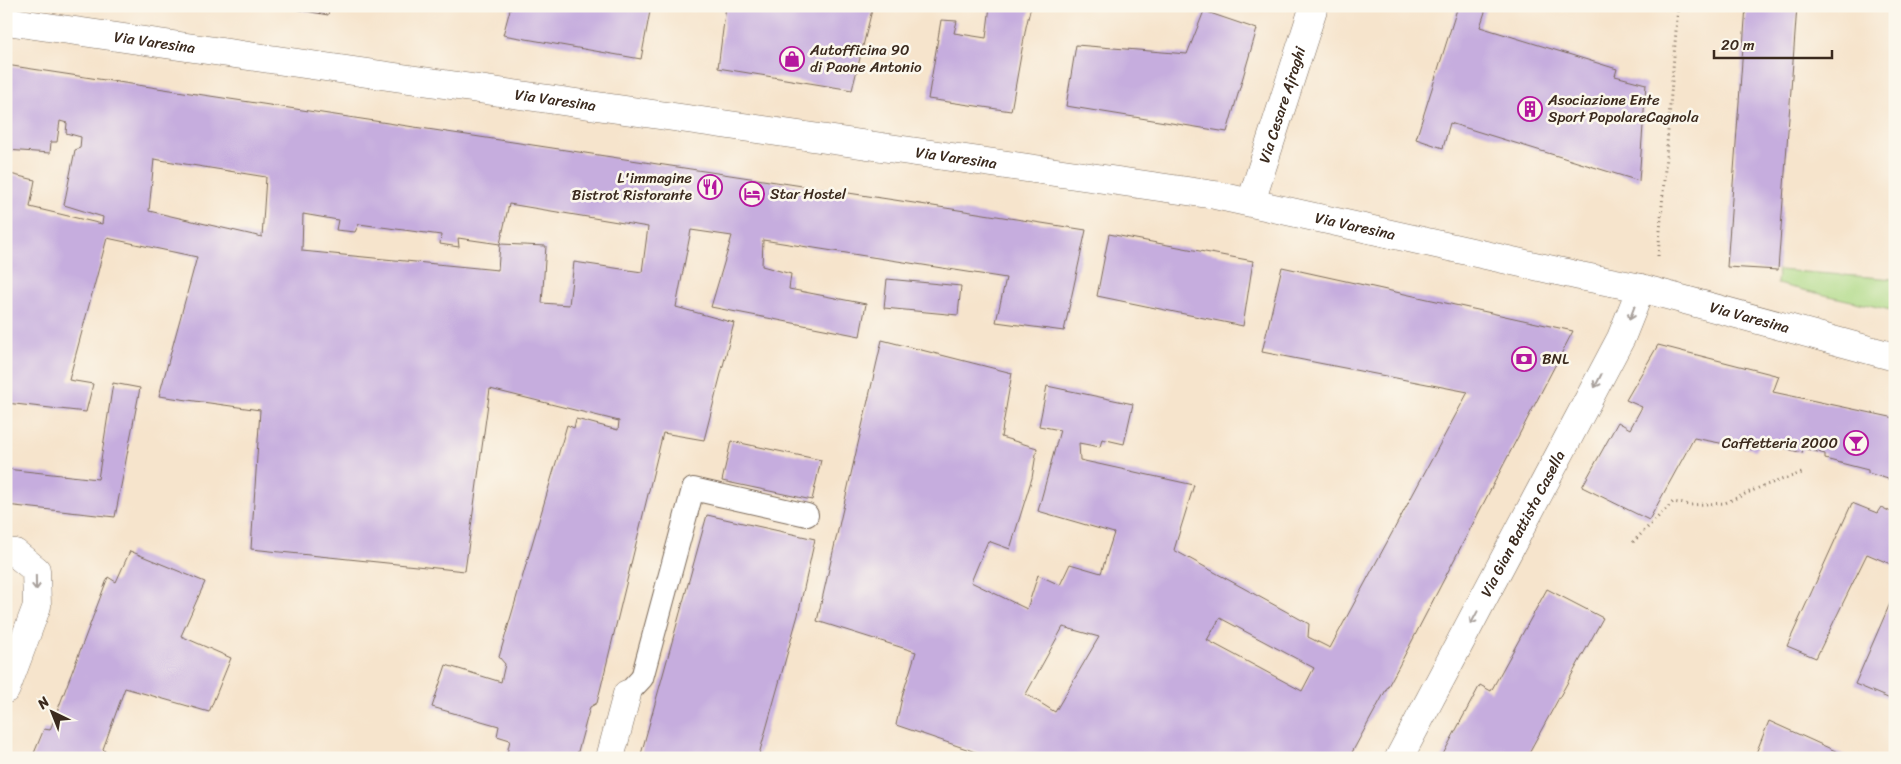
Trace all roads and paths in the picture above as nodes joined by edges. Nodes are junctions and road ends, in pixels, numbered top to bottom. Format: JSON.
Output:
{"nodes":[{"id":1,"x":1314,"y":6,"type":"edge"},
{"id":2,"x":1678,"y":6,"type":"edge"},
{"id":3,"x":6,"y":21,"type":"edge"},
{"id":4,"x":1251,"y":202,"type":"junction"},
{"id":5,"x":1658,"y":256,"type":"dead end"},
{"id":6,"x":1641,"y":288,"type":"junction"},
{"id":7,"x":1895,"y":357,"type":"edge"},
{"id":8,"x":1805,"y":472,"type":"dead end"},
{"id":9,"x":807,"y":515,"type":"dead end"},
{"id":10,"x":1634,"y":542,"type":"dead end"},
{"id":11,"x":6,"y":552,"type":"edge"},
{"id":12,"x":6,"y":689,"type":"edge"},
{"id":13,"x":627,"y":694,"type":"joint"},
{"id":14,"x":610,"y":758,"type":"edge"},
{"id":15,"x":1399,"y":758,"type":"edge"}],
"edges":[{"from":1,"to":4,"type":"street","name":"Via Cesare Ajraghi"},
{"from":2,"to":5,"type":"path"},
{"from":3,"to":4,"type":"street","name":"Via Varesina"},
{"from":4,"to":6,"type":"street","name":"Via Varesina"},
{"from":6,"to":7,"type":"street","name":"Via Varesina"},
{"from":6,"to":15,"type":"street","name":"Via Gian Battista Casella","one_way":true},
{"from":8,"to":10,"type":"path"},
{"from":9,"to":13,"type":"lane"},
{"from":11,"to":12,"type":"street","one_way":true},
{"from":13,"to":14,"type":"street"}]}
